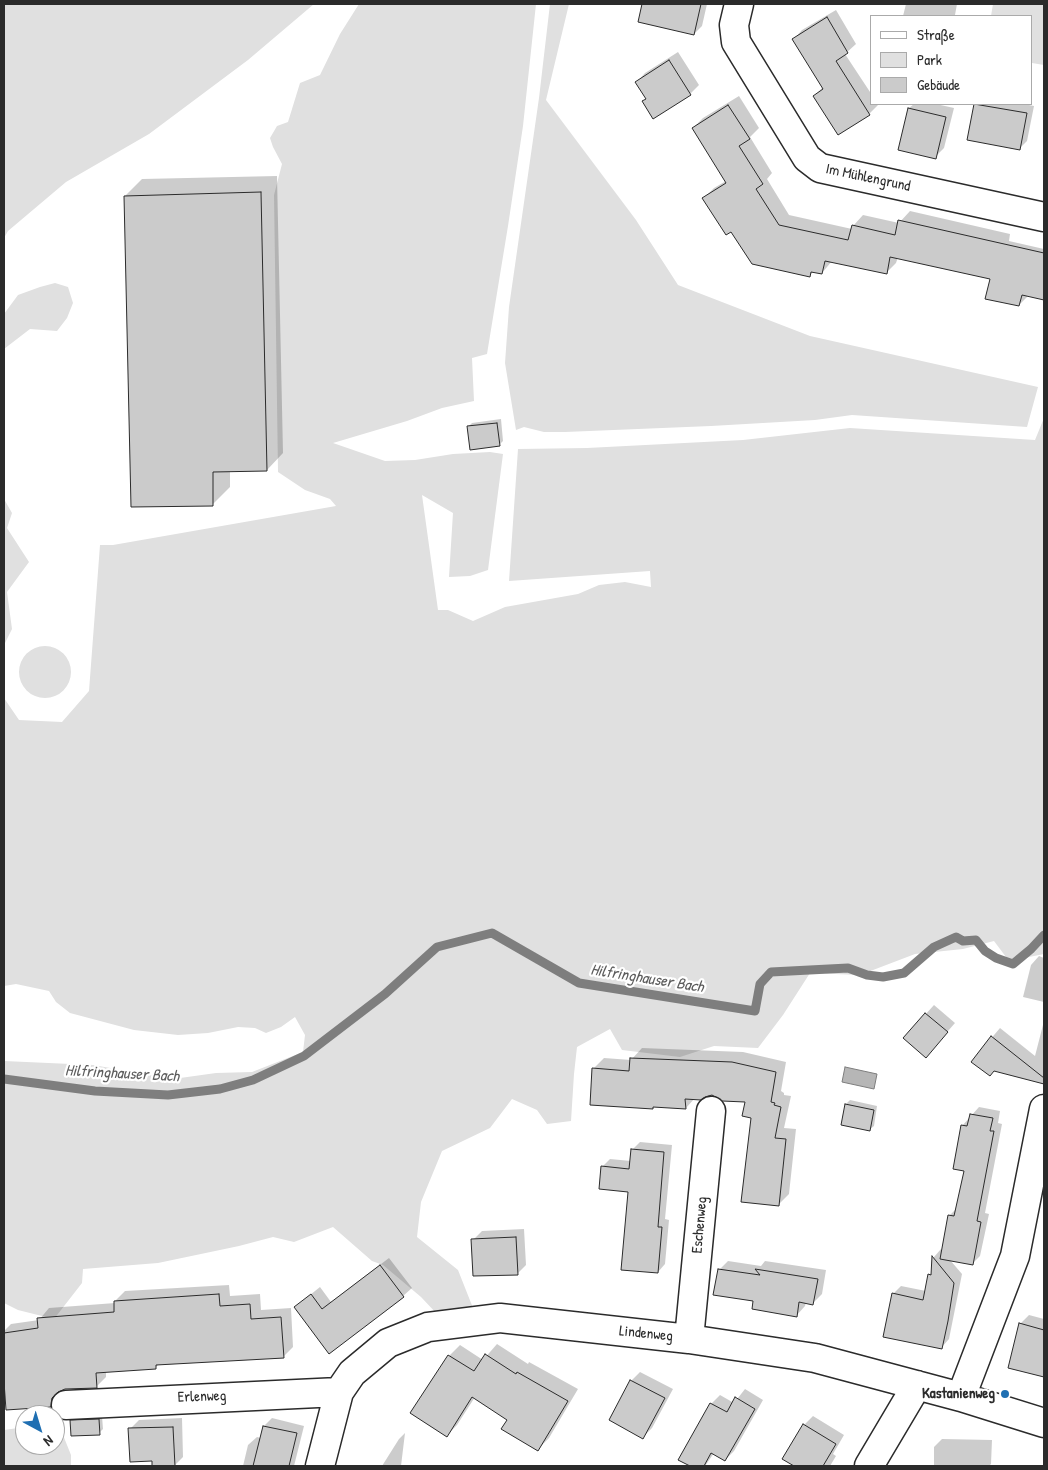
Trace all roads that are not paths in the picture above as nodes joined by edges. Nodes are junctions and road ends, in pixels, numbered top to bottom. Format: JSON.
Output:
{"nodes":[{"id":1,"x":739,"y":4,"type":"edge"},
{"id":2,"x":1044,"y":217,"type":"edge"},
{"id":3,"x":1044,"y":1109,"type":"edge"},
{"id":4,"x":711,"y":1111,"type":"dead end"},
{"id":5,"x":689,"y":1339,"type":"junction"},
{"id":6,"x":917,"y":1385,"type":"junction"},
{"id":7,"x":339,"y":1392,"type":"junction"},
{"id":8,"x":961,"y":1397,"type":"junction"},
{"id":9,"x":66,"y":1405,"type":"dead end"},
{"id":10,"x":1044,"y":1423,"type":"edge"},
{"id":11,"x":320,"y":1466,"type":"edge"},
{"id":12,"x":869,"y":1466,"type":"edge"}],
"edges":[{"from":1,"to":2,"type":"street","name":"Im Mühlengrund"},
{"from":3,"to":8,"type":"street"},
{"from":4,"to":5,"type":"street","name":"Eschenweg"},
{"from":5,"to":6,"type":"street","name":"Lindenweg"},
{"from":5,"to":7,"type":"street","name":"Lindenweg"},
{"from":6,"to":8,"type":"street","name":"Lindenweg"},
{"from":6,"to":12,"type":"street"},
{"from":7,"to":9,"type":"street","name":"Erlenweg"},
{"from":7,"to":11,"type":"street","name":"Lindenweg"},
{"from":8,"to":10,"type":"street","name":"Lindenweg"}]}
